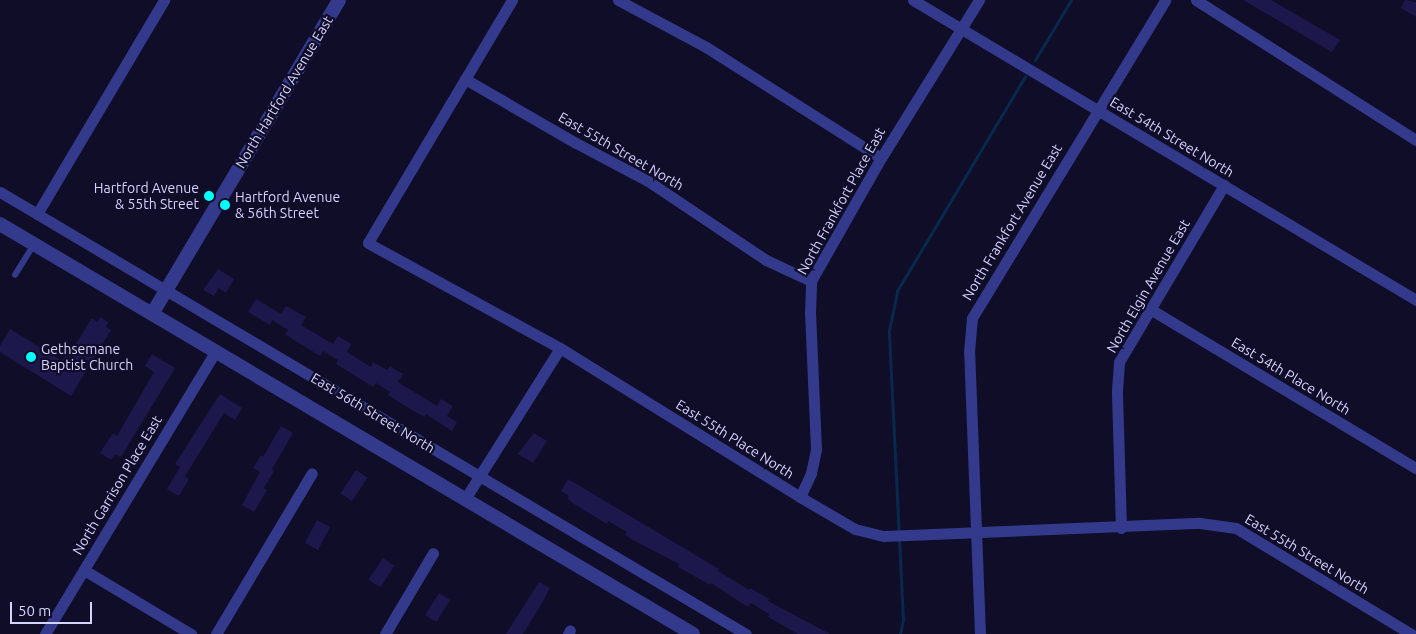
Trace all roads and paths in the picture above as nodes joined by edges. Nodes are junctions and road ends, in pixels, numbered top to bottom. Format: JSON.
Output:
{"nodes":[{"id":1,"x":164,"y":0,"type":"edge"},
{"id":2,"x":339,"y":0,"type":"edge"},
{"id":3,"x":512,"y":0,"type":"edge"},
{"id":4,"x":618,"y":0,"type":"edge"},
{"id":5,"x":913,"y":0,"type":"edge"},
{"id":6,"x":979,"y":0,"type":"edge"},
{"id":7,"x":1165,"y":0,"type":"edge"},
{"id":8,"x":1196,"y":0,"type":"edge"},
{"id":9,"x":962,"y":29,"type":"junction"},
{"id":10,"x":465,"y":79,"type":"junction"},
{"id":11,"x":1098,"y":110,"type":"junction"},
{"id":12,"x":1416,"y":140,"type":"edge"},
{"id":13,"x":881,"y":158,"type":"junction"},
{"id":14,"x":1224,"y":185,"type":"junction"},
{"id":15,"x":0,"y":192,"type":"edge"},
{"id":16,"x":37,"y":214,"type":"junction"},
{"id":17,"x":0,"y":224,"type":"edge"},
{"id":18,"x":34,"y":245,"type":"junction"},
{"id":19,"x":14,"y":275,"type":"dead end"},
{"id":20,"x":811,"y":281,"type":"junction"},
{"id":21,"x":166,"y":290,"type":"junction"},
{"id":22,"x":1416,"y":300,"type":"edge"},
{"id":23,"x":1150,"y":309,"type":"junction"},
{"id":24,"x":152,"y":314,"type":"junction"},
{"id":25,"x":560,"y":348,"type":"junction"},
{"id":26,"x":216,"y":351,"type":"junction"},
{"id":27,"x":1416,"y":468,"type":"edge"},
{"id":28,"x":312,"y":473,"type":"dead end"},
{"id":29,"x":479,"y":476,"type":"junction"},
{"id":30,"x":800,"y":497,"type":"junction"},
{"id":31,"x":465,"y":499,"type":"junction"},
{"id":32,"x":1121,"y":528,"type":"junction"},
{"id":33,"x":976,"y":531,"type":"junction"},
{"id":34,"x":433,"y":553,"type":"dead end"},
{"id":35,"x":84,"y":570,"type":"junction"},
{"id":36,"x":45,"y":634,"type":"edge"},
{"id":37,"x":191,"y":634,"type":"edge"},
{"id":38,"x":216,"y":634,"type":"edge"},
{"id":39,"x":385,"y":634,"type":"edge"},
{"id":40,"x":693,"y":634,"type":"edge"},
{"id":41,"x":746,"y":634,"type":"edge"},
{"id":42,"x":980,"y":634,"type":"edge"},
{"id":43,"x":1411,"y":634,"type":"edge"}],
"edges":[{"from":1,"to":16,"type":"street"},
{"from":2,"to":21,"type":"street","name":"North Hartford Avenue East"},
{"from":3,"to":10,"type":"street"},
{"from":4,"to":13,"type":"street"},
{"from":5,"to":9,"type":"street","name":"East 54th Street North"},
{"from":6,"to":9,"type":"street","name":"North Frankfort Place East"},
{"from":7,"to":11,"type":"street","name":"North Frankfort Avenue East"},
{"from":8,"to":12,"type":"street"},
{"from":9,"to":11,"type":"street","name":"East 54th Street North"},
{"from":9,"to":13,"type":"street","name":"North Frankfort Place East"},
{"from":10,"to":20,"type":"street","name":"East 55th Street North"},
{"from":10,"to":25,"type":"street","name":"East 55th Place North"},
{"from":11,"to":14,"type":"street","name":"East 54th Street North"},
{"from":11,"to":33,"type":"street","name":"North Frankfort Avenue East"},
{"from":13,"to":20,"type":"street","name":"North Frankfort Place East"},
{"from":14,"to":22,"type":"street","name":"East 54th Street North"},
{"from":14,"to":23,"type":"street","name":"North Elgin Avenue East"},
{"from":15,"to":16,"type":"street","name":"East 56th Street North"},
{"from":16,"to":21,"type":"street","name":"East 56th Street North"},
{"from":17,"to":18,"type":"street","name":"East 56th Street North"},
{"from":18,"to":19,"type":"lane"},
{"from":18,"to":24,"type":"street","name":"East 56th Street North"},
{"from":20,"to":30,"type":"street","name":"North Frankfort Place East"},
{"from":21,"to":24,"type":"street","name":"North Hartford Avenue East"},
{"from":21,"to":29,"type":"street","name":"East 56th Street North"},
{"from":23,"to":27,"type":"street","name":"East 54th Place North"},
{"from":23,"to":32,"type":"street","name":"North Elgin Avenue East"},
{"from":24,"to":26,"type":"street","name":"East 56th Street North"},
{"from":25,"to":29,"type":"street"},
{"from":25,"to":30,"type":"street","name":"East 55th Place North"},
{"from":26,"to":31,"type":"street","name":"East 56th Street North"},
{"from":26,"to":35,"type":"street","name":"North Garrison Place East"},
{"from":28,"to":38,"type":"street"},
{"from":29,"to":31,"type":"street"},
{"from":29,"to":41,"type":"street","name":"East 56th Street North"},
{"from":30,"to":33,"type":"street","name":"East 55th Place North"},
{"from":31,"to":40,"type":"street","name":"East 56th Street North"},
{"from":32,"to":33,"type":"street","name":"East 55th Place North"},
{"from":32,"to":43,"type":"street","name":"East 55th Street North"},
{"from":33,"to":42,"type":"street","name":"North Frankfort Avenue East"},
{"from":34,"to":39,"type":"street"},
{"from":35,"to":36,"type":"street","name":"North Garrison Place East"},
{"from":35,"to":37,"type":"street"}]}
